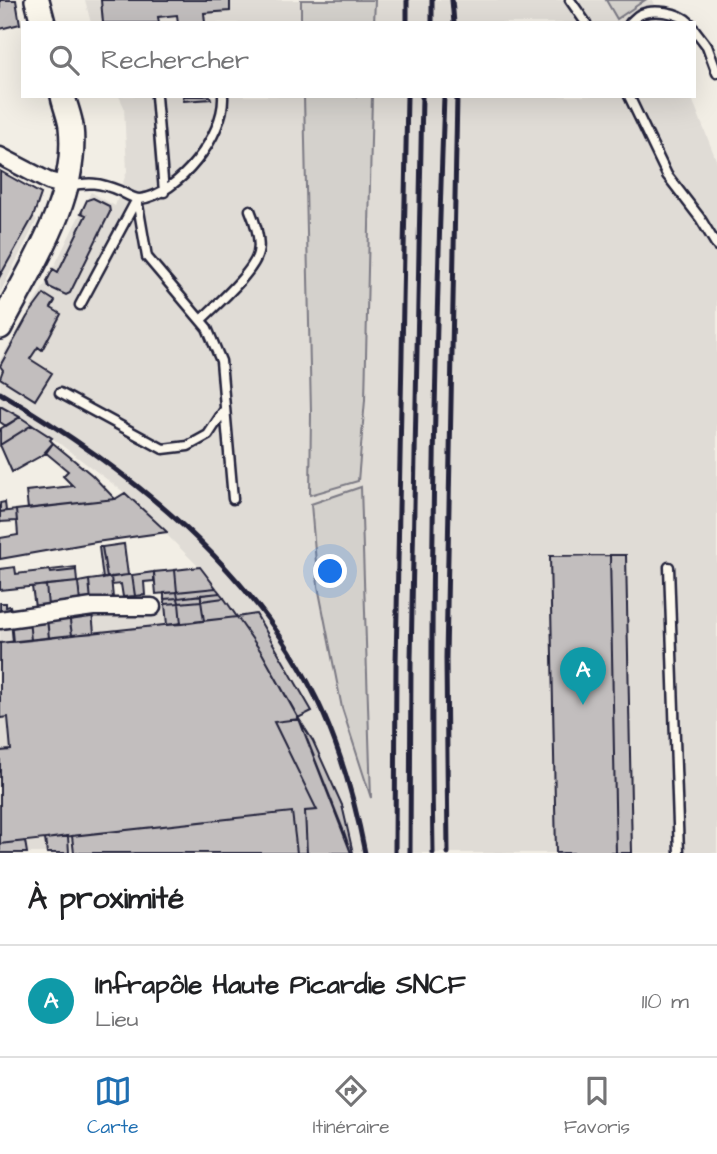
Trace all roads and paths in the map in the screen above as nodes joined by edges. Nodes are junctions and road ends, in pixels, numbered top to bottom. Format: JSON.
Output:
{"nodes":[{"id":1,"x":37,"y":0,"type":"edge"},
{"id":2,"x":570,"y":0,"type":"edge"},
{"id":3,"x":42,"y":21,"type":"edge"},
{"id":4,"x":585,"y":21,"type":"edge"},
{"id":5,"x":632,"y":21,"type":"edge"},
{"id":6,"x":688,"y":21,"type":"edge"},
{"id":7,"x":696,"y":32,"type":"edge"},
{"id":8,"x":717,"y":73,"type":"edge"},
{"id":9,"x":64,"y":98,"type":"edge"},
{"id":10,"x":156,"y":98,"type":"edge"},
{"id":11,"x":223,"y":98,"type":"edge"},
{"id":12,"x":630,"y":98,"type":"edge"},
{"id":13,"x":0,"y":156,"type":"edge"},
{"id":14,"x":67,"y":186,"type":"junction"},
{"id":15,"x":164,"y":192,"type":"junction"},
{"id":16,"x":137,"y":199,"type":"junction"},
{"id":17,"x":250,"y":210,"type":"dead end"},
{"id":18,"x":717,"y":246,"type":"edge"},
{"id":19,"x":80,"y":306,"type":"dead end"},
{"id":20,"x":201,"y":320,"type":"junction"},
{"id":21,"x":0,"y":327,"type":"edge"},
{"id":22,"x":60,"y":393,"type":"dead end"},
{"id":23,"x":225,"y":409,"type":"junction"},
{"id":24,"x":233,"y":499,"type":"dead end"},
{"id":25,"x":670,"y":566,"type":"dead end"},
{"id":26,"x":152,"y":607,"type":"dead end"},
{"id":27,"x":0,"y":620,"type":"edge"},
{"id":28,"x":680,"y":853,"type":"edge"}],
"edges":[{"from":1,"to":3,"type":"main road"},
{"from":2,"to":4,"type":"lane"},
{"from":5,"to":6,"type":"lane"},
{"from":7,"to":8,"type":"lane"},
{"from":9,"to":14,"type":"main road"},
{"from":10,"to":15,"type":"lane"},
{"from":11,"to":15,"type":"lane"},
{"from":12,"to":18,"type":"lane"},
{"from":13,"to":14,"type":"street"},
{"from":14,"to":16,"type":"lane"},
{"from":14,"to":21,"type":"main road"},
{"from":15,"to":16,"type":"lane"},
{"from":16,"to":19,"type":"lane"},
{"from":16,"to":20,"type":"lane"},
{"from":17,"to":20,"type":"lane"},
{"from":20,"to":23,"type":"lane"},
{"from":22,"to":23,"type":"lane"},
{"from":23,"to":24,"type":"lane"},
{"from":25,"to":28,"type":"lane"},
{"from":26,"to":27,"type":"street"}]}
